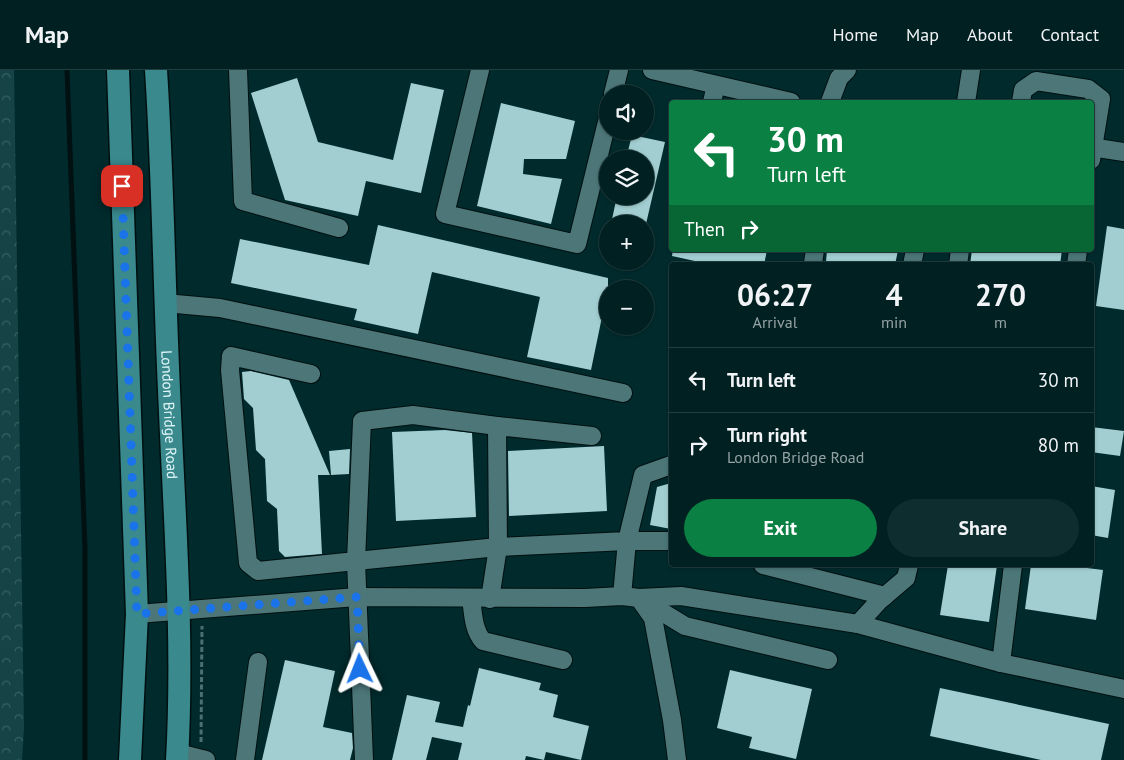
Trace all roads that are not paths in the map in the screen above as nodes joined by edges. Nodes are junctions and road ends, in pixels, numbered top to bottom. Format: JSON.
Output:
{"nodes":[{"id":1,"x":118,"y":70,"type":"edge"},
{"id":2,"x":156,"y":70,"type":"edge"},
{"id":3,"x":238,"y":70,"type":"edge"},
{"id":4,"x":480,"y":70,"type":"edge"},
{"id":5,"x":619,"y":70,"type":"edge"},
{"id":6,"x":652,"y":70,"type":"edge"},
{"id":7,"x":847,"y":70,"type":"edge"},
{"id":8,"x":971,"y":70,"type":"edge"},
{"id":9,"x":615,"y":85,"type":"edge"},
{"id":10,"x":708,"y":85,"type":"edge"},
{"id":11,"x":781,"y":100,"type":"edge"},
{"id":12,"x":831,"y":100,"type":"edge"},
{"id":13,"x":966,"y":100,"type":"edge"},
{"id":14,"x":1020,"y":100,"type":"edge"},
{"id":15,"x":603,"y":140,"type":"edge"},
{"id":16,"x":1094,"y":140,"type":"edge"},
{"id":17,"x":1094,"y":152,"type":"edge"},
{"id":18,"x":1124,"y":152,"type":"edge"},
{"id":19,"x":339,"y":228,"type":"dead end"},
{"id":20,"x":165,"y":303,"type":"junction"},
{"id":21,"x":311,"y":374,"type":"dead end"},
{"id":22,"x":623,"y":393,"type":"dead end"},
{"id":23,"x":497,"y":426,"type":"junction"},
{"id":24,"x":592,"y":436,"type":"dead end"},
{"id":25,"x":669,"y":466,"type":"edge"},
{"id":26,"x":627,"y":541,"type":"junction"},
{"id":27,"x":669,"y":541,"type":"edge"},
{"id":28,"x":498,"y":547,"type":"junction"},
{"id":29,"x":356,"y":561,"type":"junction"},
{"id":30,"x":778,"y":567,"type":"edge"},
{"id":31,"x":909,"y":567,"type":"edge"},
{"id":32,"x":1012,"y":567,"type":"edge"},
{"id":33,"x":801,"y":570,"type":"edge"},
{"id":34,"x":885,"y":596,"type":"junction"},
{"id":35,"x":357,"y":597,"type":"junction"},
{"id":36,"x":631,"y":597,"type":"junction"},
{"id":37,"x":471,"y":598,"type":"junction"},
{"id":38,"x":490,"y":599,"type":"junction"},
{"id":39,"x":179,"y":610,"type":"junction"},
{"id":40,"x":137,"y":614,"type":"junction"},
{"id":41,"x":858,"y":624,"type":"junction"},
{"id":42,"x":562,"y":660,"type":"dead end"},
{"id":43,"x":828,"y":660,"type":"dead end"},
{"id":44,"x":258,"y":662,"type":"dead end"},
{"id":45,"x":1001,"y":663,"type":"junction"},
{"id":46,"x":1124,"y":689,"type":"edge"},
{"id":47,"x":178,"y":757,"type":"edge"},
{"id":48,"x":203,"y":759,"type":"edge"},
{"id":49,"x":130,"y":760,"type":"edge"},
{"id":50,"x":245,"y":760,"type":"edge"},
{"id":51,"x":364,"y":760,"type":"edge"},
{"id":52,"x":677,"y":760,"type":"edge"}],
"edges":[{"from":1,"to":40,"type":"main road"},
{"from":2,"to":20,"type":"main road","name":"London Bridge Road"},
{"from":3,"to":19,"type":"street"},
{"from":4,"to":15,"type":"street"},
{"from":5,"to":9,"type":"street"},
{"from":6,"to":10,"type":"street"},
{"from":7,"to":12,"type":"street"},
{"from":8,"to":13,"type":"street"},
{"from":10,"to":11,"type":"street"},
{"from":14,"to":16,"type":"street"},
{"from":17,"to":18,"type":"street"},
{"from":20,"to":22,"type":"street"},
{"from":20,"to":39,"type":"main road","name":"London Bridge Road"},
{"from":21,"to":29,"type":"street"},
{"from":23,"to":24,"type":"street"},
{"from":23,"to":28,"type":"street"},
{"from":23,"to":29,"type":"street"},
{"from":25,"to":26,"type":"street"},
{"from":26,"to":27,"type":"street"},
{"from":26,"to":28,"type":"street"},
{"from":26,"to":36,"type":"street"},
{"from":28,"to":29,"type":"street"},
{"from":28,"to":38,"type":"street"},
{"from":29,"to":35,"type":"street"},
{"from":30,"to":33,"type":"street"},
{"from":31,"to":34,"type":"street"},
{"from":32,"to":45,"type":"street"},
{"from":33,"to":34,"type":"street"},
{"from":34,"to":41,"type":"street"},
{"from":35,"to":37,"type":"street"},
{"from":35,"to":39,"type":"street"},
{"from":35,"to":51,"type":"street"},
{"from":36,"to":38,"type":"street"},
{"from":36,"to":41,"type":"street"},
{"from":36,"to":43,"type":"street"},
{"from":36,"to":52,"type":"street"},
{"from":37,"to":38,"type":"street"},
{"from":37,"to":42,"type":"street"},
{"from":39,"to":40,"type":"street"},
{"from":39,"to":47,"type":"main road","name":"London Bridge Road"},
{"from":40,"to":49,"type":"main road"},
{"from":41,"to":45,"type":"street"},
{"from":44,"to":50,"type":"street"},
{"from":45,"to":46,"type":"street"},
{"from":47,"to":48,"type":"street"}]}
